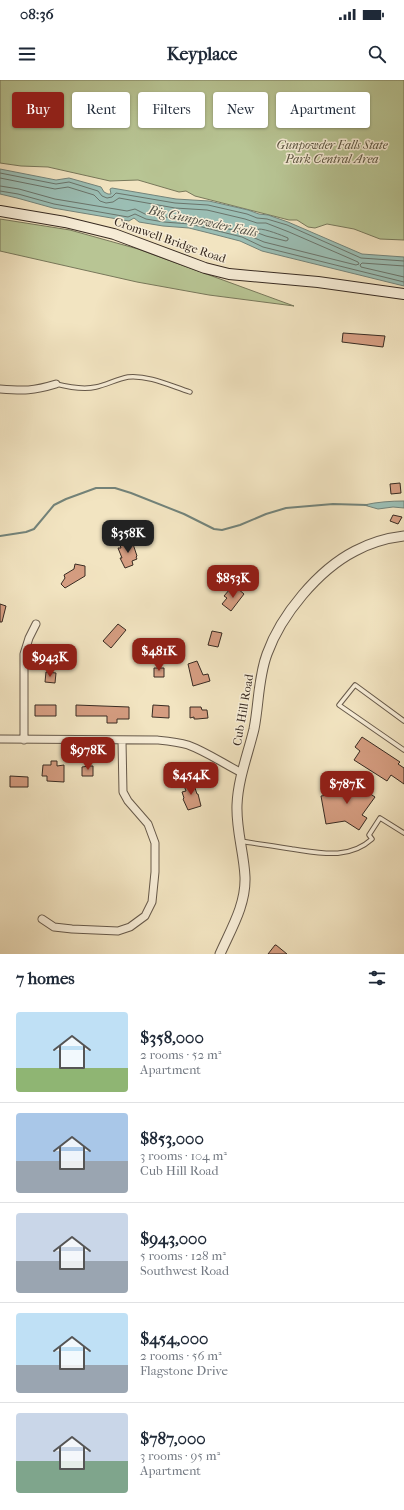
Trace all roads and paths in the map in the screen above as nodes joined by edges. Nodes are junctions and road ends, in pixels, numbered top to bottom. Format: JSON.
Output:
{"nodes":[{"id":1,"x":0,"y":211,"type":"edge"},
{"id":2,"x":404,"y":294,"type":"edge"},
{"id":3,"x":56,"y":384,"type":"joint"},
{"id":4,"x":0,"y":389,"type":"edge"},
{"id":5,"x":190,"y":392,"type":"dead end"},
{"id":6,"x":404,"y":536,"type":"edge"},
{"id":7,"x":36,"y":624,"type":"dead end"},
{"id":8,"x":404,"y":721,"type":"edge"},
{"id":9,"x":0,"y":739,"type":"edge"},
{"id":10,"x":24,"y":740,"type":"junction"},
{"id":11,"x":122,"y":740,"type":"junction"},
{"id":12,"x":404,"y":750,"type":"edge"},
{"id":13,"x":242,"y":773,"type":"junction"},
{"id":14,"x":404,"y":833,"type":"edge"},
{"id":15,"x":239,"y":841,"type":"junction"},
{"id":16,"x":42,"y":919,"type":"dead end"},
{"id":17,"x":220,"y":954,"type":"edge"}],
"edges":[{"from":1,"to":2,"type":"main road","name":"Cromwell Bridge Road"},
{"from":3,"to":4,"type":"street"},
{"from":3,"to":5,"type":"lane"},
{"from":6,"to":13,"type":"street","name":"Cub Hill Road"},
{"from":7,"to":10,"type":"street"},
{"from":8,"to":12,"type":"lane"},
{"from":9,"to":10,"type":"street"},
{"from":10,"to":11,"type":"street"},
{"from":11,"to":13,"type":"street"},
{"from":11,"to":16,"type":"street"},
{"from":13,"to":15,"type":"street","name":"Cub Hill Road"},
{"from":14,"to":15,"type":"lane"},
{"from":15,"to":17,"type":"street","name":"Cub Hill Road"}]}
